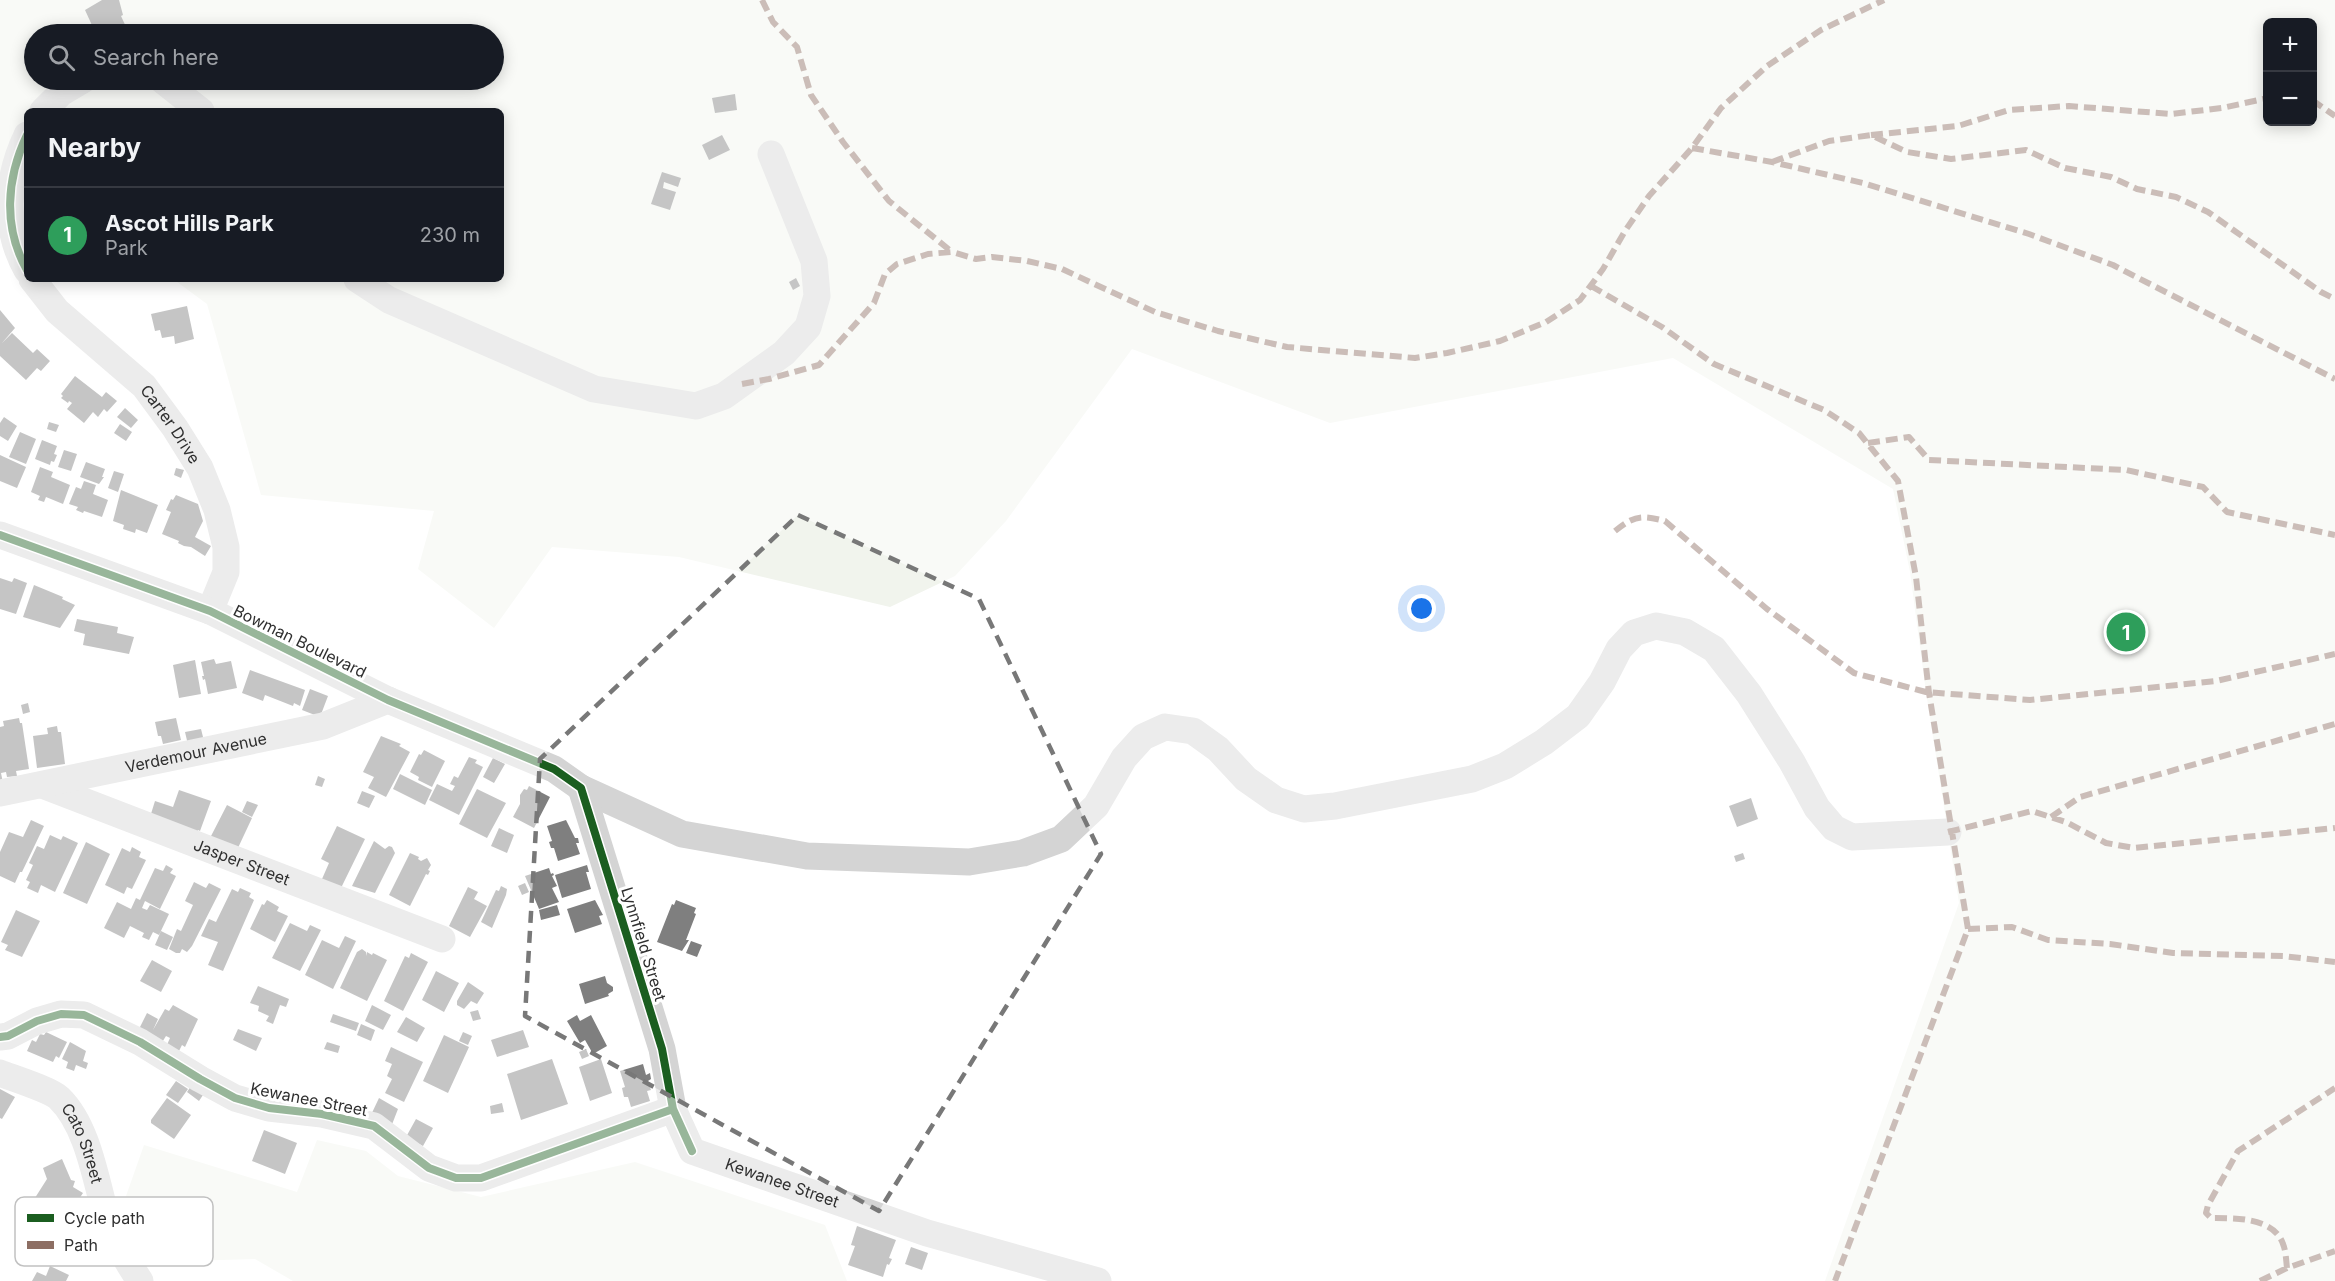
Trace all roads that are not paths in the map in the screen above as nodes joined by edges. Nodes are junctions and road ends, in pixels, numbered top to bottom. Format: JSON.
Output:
{"nodes":[{"id":1,"x":66,"y":90,"type":"edge"},
{"id":2,"x":175,"y":90,"type":"edge"},
{"id":3,"x":46,"y":108,"type":"edge"},
{"id":4,"x":197,"y":108,"type":"edge"},
{"id":5,"x":24,"y":142,"type":"edge"},
{"id":6,"x":771,"y":154,"type":"dead end"},
{"id":7,"x":24,"y":265,"type":"edge"},
{"id":8,"x":34,"y":282,"type":"edge"},
{"id":9,"x":362,"y":282,"type":"edge"},
{"id":10,"x":0,"y":535,"type":"edge"},
{"id":11,"x":210,"y":611,"type":"junction"},
{"id":12,"x":388,"y":700,"type":"junction"},
{"id":13,"x":42,"y":785,"type":"junction"},
{"id":14,"x":581,"y":788,"type":"junction"},
{"id":15,"x":0,"y":793,"type":"edge"},
{"id":16,"x":1948,"y":832,"type":"dead end"},
{"id":17,"x":442,"y":939,"type":"dead end"},
{"id":18,"x":0,"y":1037,"type":"edge"},
{"id":19,"x":0,"y":1073,"type":"edge"},
{"id":20,"x":673,"y":1109,"type":"junction"},
{"id":21,"x":101,"y":1197,"type":"edge"},
{"id":22,"x":130,"y":1266,"type":"edge"},
{"id":23,"x":140,"y":1281,"type":"edge"},
{"id":24,"x":1098,"y":1281,"type":"edge"}],
"edges":[{"from":1,"to":3,"type":"street"},
{"from":2,"to":4,"type":"street"},
{"from":5,"to":7,"type":"street"},
{"from":6,"to":9,"type":"street"},
{"from":8,"to":11,"type":"street","name":"Carter Drive"},
{"from":10,"to":11,"type":"street","name":"Bowman Boulevard"},
{"from":11,"to":12,"type":"street","name":"Bowman Boulevard"},
{"from":12,"to":13,"type":"street","name":"Verdemour Avenue"},
{"from":12,"to":14,"type":"street","name":"Bowman Boulevard"},
{"from":13,"to":15,"type":"street","name":"Verdemour Avenue"},
{"from":13,"to":17,"type":"street","name":"Jasper Street"},
{"from":14,"to":16,"type":"street","name":"Bowman Boulevard"},
{"from":14,"to":20,"type":"street","name":"Lynnfield Street"},
{"from":18,"to":20,"type":"street","name":"Kewanee Street"},
{"from":19,"to":21,"type":"street","name":"Cato Street"},
{"from":20,"to":24,"type":"street","name":"Kewanee Street"},
{"from":22,"to":23,"type":"street","name":"Cato Street"}]}
